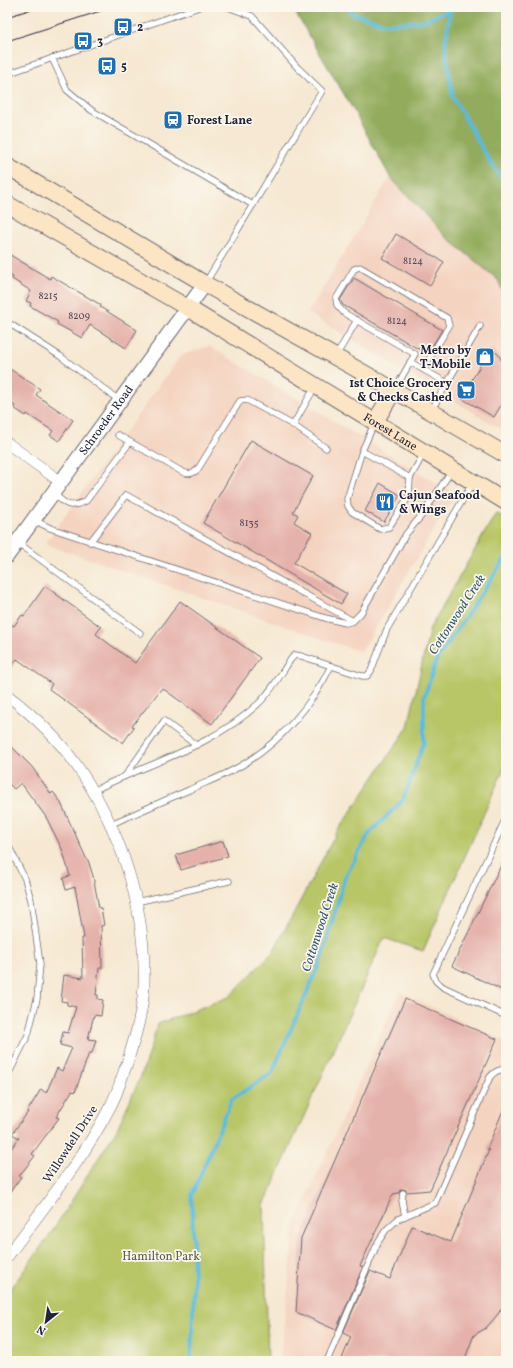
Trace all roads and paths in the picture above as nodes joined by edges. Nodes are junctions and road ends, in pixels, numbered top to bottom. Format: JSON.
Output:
{"nodes":[{"id":1,"x":199,"y":7,"type":"edge"},
{"id":2,"x":228,"y":7,"type":"edge"},
{"id":3,"x":52,"y":58,"type":"junction"},
{"id":4,"x":7,"y":74,"type":"edge"},
{"id":5,"x":7,"y":166,"type":"edge"},
{"id":6,"x":7,"y":204,"type":"edge"},
{"id":7,"x":253,"y":205,"type":"junction"},
{"id":8,"x":205,"y":284,"type":"junction"},
{"id":9,"x":188,"y":308,"type":"junction"},
{"id":10,"x":357,"y":320,"type":"junction"},
{"id":11,"x":7,"y":322,"type":"edge"},
{"id":12,"x":480,"y":326,"type":"dead end"},
{"id":13,"x":336,"y":357,"type":"junction"},
{"id":14,"x":410,"y":362,"type":"junction"},
{"id":15,"x":422,"y":370,"type":"junction"},
{"id":16,"x":447,"y":383,"type":"junction"},
{"id":17,"x":315,"y":386,"type":"junction"},
{"id":18,"x":394,"y":390,"type":"junction"},
{"id":19,"x":120,"y":402,"type":"junction"},
{"id":20,"x":431,"y":412,"type":"junction"},
{"id":21,"x":375,"y":422,"type":"junction"},
{"id":22,"x":293,"y":425,"type":"junction"},
{"id":23,"x":118,"y":435,"type":"dead end"},
{"id":24,"x":130,"y":442,"type":"junction"},
{"id":25,"x":7,"y":443,"type":"edge"},
{"id":26,"x":326,"y":448,"type":"dead end"},
{"id":27,"x":362,"y":451,"type":"junction"},
{"id":28,"x":425,"y":452,"type":"junction"},
{"id":29,"x":506,"y":455,"type":"edge"},
{"id":30,"x":453,"y":469,"type":"junction"},
{"id":31,"x":410,"y":478,"type":"junction"},
{"id":32,"x":473,"y":482,"type":"junction"},
{"id":33,"x":57,"y":488,"type":"junction"},
{"id":34,"x":506,"y":502,"type":"edge"},
{"id":35,"x":34,"y":519,"type":"junction"},
{"id":36,"x":17,"y":542,"type":"junction"},
{"id":37,"x":90,"y":542,"type":"junction"},
{"id":38,"x":7,"y":556,"type":"edge"},
{"id":39,"x":353,"y":621,"type":"junction"},
{"id":40,"x":140,"y":633,"type":"dead end"},
{"id":41,"x":331,"y":666,"type":"junction"},
{"id":42,"x":7,"y":695,"type":"edge"},
{"id":43,"x":196,"y":745,"type":"junction"},
{"id":44,"x":124,"y":776,"type":"junction"},
{"id":45,"x":93,"y":790,"type":"junction"},
{"id":46,"x":506,"y":818,"type":"edge"},
{"id":47,"x":111,"y":824,"type":"junction"},
{"id":48,"x":7,"y":843,"type":"edge"},
{"id":49,"x":229,"y":881,"type":"dead end"},
{"id":50,"x":136,"y":902,"type":"junction"},
{"id":51,"x":506,"y":1016,"type":"edge"},
{"id":52,"x":506,"y":1069,"type":"edge"},
{"id":53,"x":7,"y":1077,"type":"edge"},
{"id":54,"x":403,"y":1193,"type":"dead end"},
{"id":55,"x":405,"y":1216,"type":"junction"},
{"id":56,"x":7,"y":1257,"type":"edge"},
{"id":57,"x":506,"y":1355,"type":"edge"},
{"id":58,"x":327,"y":1361,"type":"edge"},
{"id":59,"x":504,"y":1361,"type":"edge"}],
"edges":[{"from":1,"to":3,"type":"lane"},
{"from":2,"to":7,"type":"lane"},
{"from":3,"to":4,"type":"lane"},
{"from":3,"to":7,"type":"lane"},
{"from":5,"to":8,"type":"main road"},
{"from":6,"to":9,"type":"main road","name":"Forest Lane"},
{"from":7,"to":8,"type":"lane"},
{"from":8,"to":9,"type":"street","name":"Schroeder Road"},
{"from":8,"to":13,"type":"main road"},
{"from":9,"to":17,"type":"main road","name":"Forest Lane"},
{"from":9,"to":19,"type":"street","name":"Schroeder Road"},
{"from":10,"to":13,"type":"lane"},
{"from":10,"to":14,"type":"lane"},
{"from":10,"to":15,"type":"lane"},
{"from":11,"to":19,"type":"lane"},
{"from":12,"to":16,"type":"lane"},
{"from":13,"to":18,"type":"main road"},
{"from":14,"to":15,"type":"lane"},
{"from":14,"to":18,"type":"lane"},
{"from":15,"to":16,"type":"lane"},
{"from":16,"to":20,"type":"lane"},
{"from":17,"to":21,"type":"main road","name":"Forest Lane"},
{"from":17,"to":22,"type":"lane"},
{"from":18,"to":20,"type":"main road"},
{"from":18,"to":21,"type":"main road"},
{"from":19,"to":33,"type":"street","name":"Schroeder Road"},
{"from":20,"to":29,"type":"main road"},
{"from":21,"to":27,"type":"lane"},
{"from":21,"to":28,"type":"main road","name":"Forest Lane"},
{"from":22,"to":24,"type":"lane"},
{"from":22,"to":26,"type":"lane"},
{"from":23,"to":24,"type":"lane"},
{"from":24,"to":33,"type":"lane"},
{"from":25,"to":33,"type":"street"},
{"from":27,"to":31,"type":"lane"},
{"from":27,"to":31,"type":"lane"},
{"from":28,"to":30,"type":"main road","name":"Forest Lane"},
{"from":28,"to":31,"type":"lane"},
{"from":30,"to":32,"type":"main road","name":"Forest Lane"},
{"from":30,"to":39,"type":"lane"},
{"from":32,"to":34,"type":"main road","name":"Forest Lane"},
{"from":32,"to":41,"type":"lane"},
{"from":33,"to":35,"type":"street","name":"Schroeder Road"},
{"from":35,"to":36,"type":"street","name":"Schroeder Road"},
{"from":35,"to":37,"type":"lane"},
{"from":36,"to":38,"type":"street","name":"Schroeder Road"},
{"from":36,"to":40,"type":"lane"},
{"from":37,"to":39,"type":"lane"},
{"from":37,"to":39,"type":"lane"},
{"from":41,"to":43,"type":"lane"},
{"from":41,"to":47,"type":"lane"},
{"from":42,"to":45,"type":"street","name":"Willowdell Drive"},
{"from":43,"to":44,"type":"lane"},
{"from":43,"to":44,"type":"lane"},
{"from":44,"to":45,"type":"lane"},
{"from":45,"to":47,"type":"street","name":"Willowdell Drive"},
{"from":46,"to":51,"type":"lane"},
{"from":47,"to":50,"type":"street","name":"Willowdell Drive"},
{"from":48,"to":53,"type":"lane"},
{"from":49,"to":50,"type":"lane"},
{"from":50,"to":56,"type":"street","name":"Willowdell Drive"},
{"from":52,"to":55,"type":"lane"},
{"from":54,"to":55,"type":"lane"},
{"from":55,"to":58,"type":"lane"},
{"from":57,"to":59,"type":"lane"}]}
